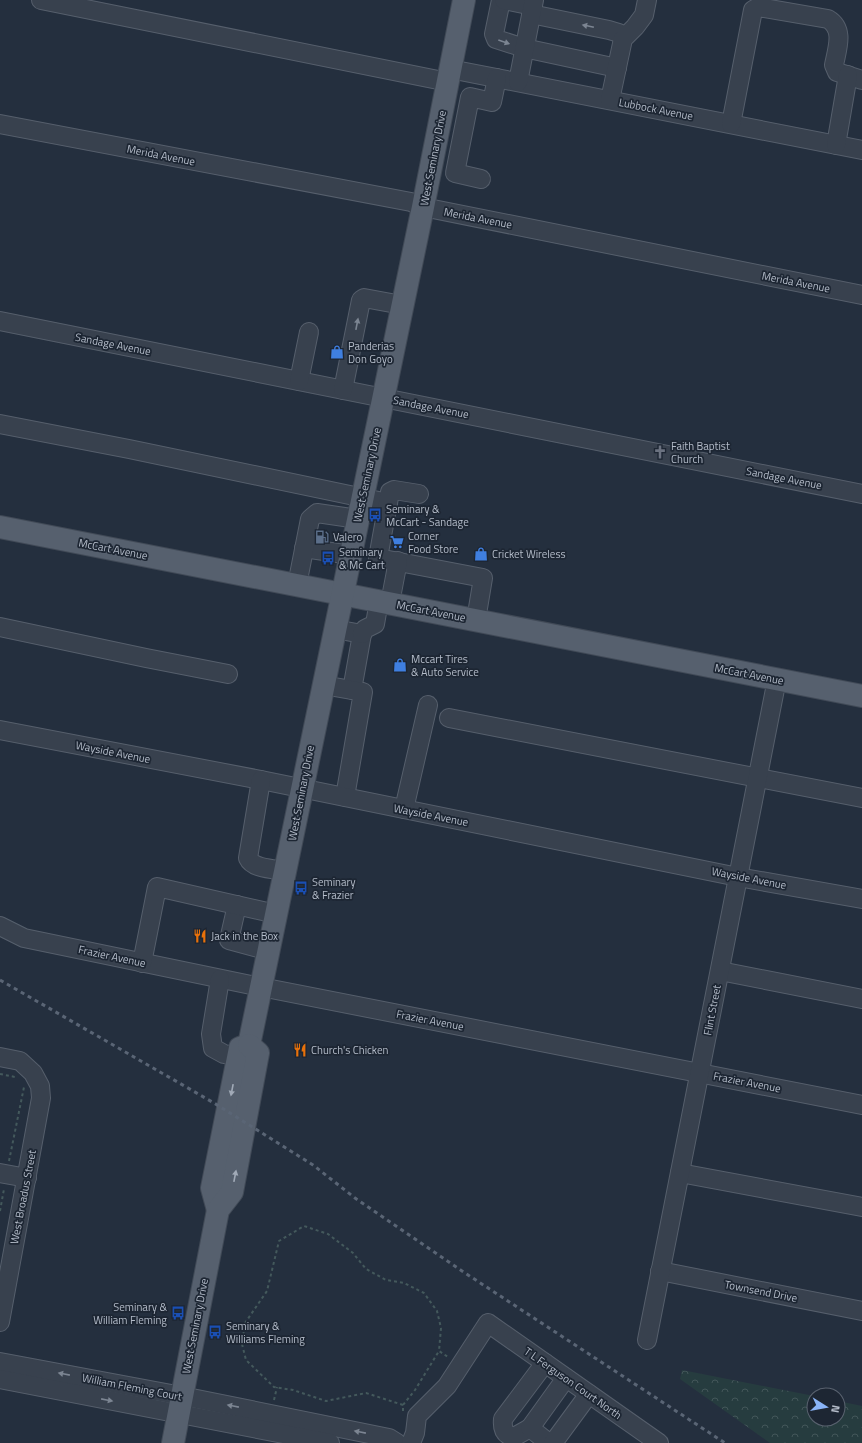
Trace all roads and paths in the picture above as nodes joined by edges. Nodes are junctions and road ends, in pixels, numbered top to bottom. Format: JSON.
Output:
{"nodes":[{"id":1,"x":41,"y":0,"type":"edge"},
{"id":2,"x":464,"y":0,"type":"edge"},
{"id":3,"x":502,"y":0,"type":"edge"},
{"id":4,"x":647,"y":0,"type":"edge"},
{"id":5,"x":532,"y":7,"type":"edge"},
{"id":6,"x":622,"y":39,"type":"junction"},
{"id":7,"x":524,"y":48,"type":"junction"},
{"id":8,"x":617,"y":68,"type":"junction"},
{"id":9,"x":449,"y":75,"type":"junction"},
{"id":10,"x":855,"y":77,"type":"edge"},
{"id":11,"x":497,"y":78,"type":"junction"},
{"id":12,"x":518,"y":82,"type":"junction"},
{"id":13,"x":610,"y":100,"type":"junction"},
{"id":14,"x":443,"y":105,"type":"junction"},
{"id":15,"x":468,"y":110,"type":"junction"},
{"id":16,"x":0,"y":124,"type":"edge"},
{"id":17,"x":731,"y":124,"type":"junction"},
{"id":18,"x":836,"y":145,"type":"junction"},
{"id":19,"x":862,"y":150,"type":"edge"},
{"id":20,"x":431,"y":169,"type":"junction"},
{"id":21,"x":455,"y":173,"type":"junction"},
{"id":22,"x":481,"y":179,"type":"dead end"},
{"id":23,"x":423,"y":207,"type":"junction"},
{"id":24,"x":862,"y":295,"type":"edge"},
{"id":25,"x":402,"y":305,"type":"junction"},
{"id":26,"x":0,"y":321,"type":"edge"},
{"id":27,"x":309,"y":332,"type":"dead end"},
{"id":28,"x":299,"y":381,"type":"junction"},
{"id":29,"x":344,"y":390,"type":"junction"},
{"id":30,"x":384,"y":398,"type":"junction"},
{"id":31,"x":0,"y":424,"type":"edge"},
{"id":32,"x":419,"y":494,"type":"dead end"},
{"id":33,"x":862,"y":494,"type":"edge"},
{"id":34,"x":363,"y":497,"type":"junction"},
{"id":35,"x":388,"y":503,"type":"junction"},
{"id":36,"x":358,"y":519,"type":"junction"},
{"id":37,"x":0,"y":527,"type":"edge"},
{"id":38,"x":304,"y":548,"type":"junction"},
{"id":39,"x":351,"y":554,"type":"junction"},
{"id":40,"x":378,"y":558,"type":"junction"},
{"id":41,"x":398,"y":562,"type":"junction"},
{"id":42,"x":297,"y":585,"type":"junction"},
{"id":43,"x":342,"y":593,"type":"junction"},
{"id":44,"x":384,"y":602,"type":"junction"},
{"id":45,"x":476,"y":620,"type":"junction"},
{"id":46,"x":0,"y":627,"type":"edge"},
{"id":47,"x":335,"y":629,"type":"junction"},
{"id":48,"x":362,"y":634,"type":"junction"},
{"id":49,"x":328,"y":660,"type":"junction"},
{"id":50,"x":357,"y":665,"type":"junction"},
{"id":51,"x":228,"y":674,"type":"dead end"},
{"id":52,"x":777,"y":679,"type":"junction"},
{"id":53,"x":323,"y":685,"type":"junction"},
{"id":54,"x":352,"y":690,"type":"junction"},
{"id":55,"x":862,"y":696,"type":"edge"},
{"id":56,"x":428,"y":704,"type":"dead end"},
{"id":57,"x":448,"y":718,"type":"dead end"},
{"id":58,"x":0,"y":730,"type":"edge"},
{"id":59,"x":758,"y":778,"type":"junction"},
{"id":60,"x":261,"y":780,"type":"junction"},
{"id":61,"x":302,"y":789,"type":"junction"},
{"id":62,"x":345,"y":797,"type":"junction"},
{"id":63,"x":862,"y":798,"type":"edge"},
{"id":64,"x":404,"y":809,"type":"junction"},
{"id":65,"x":285,"y":871,"type":"junction"},
{"id":66,"x":738,"y":877,"type":"junction"},
{"id":67,"x":862,"y":899,"type":"edge"},
{"id":68,"x":237,"y":905,"type":"junction"},
{"id":69,"x":276,"y":914,"type":"junction"},
{"id":70,"x":0,"y":926,"type":"edge"},
{"id":71,"x":269,"y":951,"type":"junction"},
{"id":72,"x":142,"y":962,"type":"junction"},
{"id":73,"x":720,"y":971,"type":"junction"},
{"id":74,"x":220,"y":979,"type":"junction"},
{"id":75,"x":261,"y":987,"type":"junction"},
{"id":76,"x":862,"y":999,"type":"edge"},
{"id":77,"x":248,"y":1054,"type":"junction"},
{"id":78,"x":0,"y":1057,"type":"edge"},
{"id":79,"x":700,"y":1073,"type":"junction"},
{"id":80,"x":0,"y":1074,"type":"edge"},
{"id":81,"x":26,"y":1078,"type":"junction"},
{"id":82,"x":862,"y":1105,"type":"edge"},
{"id":83,"x":680,"y":1173,"type":"junction"},
{"id":84,"x":3,"y":1174,"type":"edge"},
{"id":85,"x":27,"y":1178,"type":"junction"},
{"id":86,"x":862,"y":1207,"type":"edge"},
{"id":87,"x":0,"y":1211,"type":"edge"},
{"id":88,"x":660,"y":1272,"type":"junction"},
{"id":89,"x":4,"y":1275,"type":"edge"},
{"id":90,"x":862,"y":1310,"type":"edge"},
{"id":91,"x":0,"y":1322,"type":"edge"},
{"id":92,"x":646,"y":1340,"type":"dead end"},
{"id":93,"x":439,"y":1351,"type":"junction"},
{"id":94,"x":0,"y":1362,"type":"edge"},
{"id":95,"x":544,"y":1363,"type":"junction"},
{"id":96,"x":460,"y":1366,"type":"junction"},
{"id":97,"x":566,"y":1378,"type":"junction"},
{"id":98,"x":0,"y":1379,"type":"edge"},
{"id":99,"x":277,"y":1387,"type":"junction"},
{"id":100,"x":589,"y":1394,"type":"junction"},
{"id":101,"x":180,"y":1405,"type":"junction"},
{"id":102,"x":265,"y":1422,"type":"edge"},
{"id":103,"x":530,"y":1428,"type":"junction"},
{"id":104,"x":174,"y":1443,"type":"edge"},
{"id":105,"x":330,"y":1443,"type":"edge"},
{"id":106,"x":397,"y":1443,"type":"edge"},
{"id":107,"x":411,"y":1443,"type":"edge"},
{"id":108,"x":549,"y":1443,"type":"edge"},
{"id":109,"x":553,"y":1443,"type":"edge"},
{"id":110,"x":659,"y":1443,"type":"edge"}],
"edges":[{"from":1,"to":9,"type":"street","name":"Lubbock Avenue"},
{"from":2,"to":9,"type":"main road","name":"West Seminary Drive"},
{"from":3,"to":5,"type":"street"},
{"from":3,"to":7,"type":"street","one_way":true},
{"from":4,"to":6,"type":"street"},
{"from":6,"to":5,"type":"street","one_way":true},
{"from":5,"to":7,"type":"street"},
{"from":6,"to":8,"type":"street"},
{"from":7,"to":8,"type":"street"},
{"from":7,"to":12,"type":"street"},
{"from":8,"to":13,"type":"street"},
{"from":9,"to":11,"type":"street","name":"Lubbock Avenue"},
{"from":9,"to":14,"type":"main road","name":"West Seminary Drive"},
{"from":10,"to":17,"type":"street"},
{"from":10,"to":18,"type":"street"},
{"from":11,"to":12,"type":"street","name":"Lubbock Avenue"},
{"from":11,"to":15,"type":"street"},
{"from":12,"to":13,"type":"street","name":"Lubbock Avenue"},
{"from":13,"to":17,"type":"street","name":"Lubbock Avenue"},
{"from":14,"to":15,"type":"street"},
{"from":14,"to":20,"type":"main road","name":"West Seminary Drive"},
{"from":15,"to":21,"type":"street"},
{"from":16,"to":23,"type":"street","name":"Merida Avenue"},
{"from":17,"to":18,"type":"street","name":"Lubbock Avenue"},
{"from":18,"to":19,"type":"street","name":"Lubbock Avenue"},
{"from":20,"to":21,"type":"street"},
{"from":20,"to":23,"type":"main road","name":"West Seminary Drive"},
{"from":21,"to":22,"type":"street"},
{"from":23,"to":24,"type":"street","name":"Merida Avenue"},
{"from":23,"to":25,"type":"main road","name":"West Seminary Drive"},
{"from":29,"to":25,"type":"street","one_way":true},
{"from":25,"to":30,"type":"main road","name":"West Seminary Drive"},
{"from":26,"to":28,"type":"street","name":"Sandage Avenue"},
{"from":27,"to":28,"type":"street"},
{"from":28,"to":29,"type":"street","name":"Sandage Avenue"},
{"from":29,"to":30,"type":"street","name":"Sandage Avenue"},
{"from":30,"to":33,"type":"street","name":"Sandage Avenue"},
{"from":30,"to":34,"type":"main road","name":"West Seminary Drive"},
{"from":31,"to":34,"type":"street"},
{"from":32,"to":35,"type":"street"},
{"from":34,"to":35,"type":"street"},
{"from":34,"to":36,"type":"main road","name":"West Seminary Drive"},
{"from":35,"to":40,"type":"street"},
{"from":36,"to":38,"type":"street"},
{"from":36,"to":39,"type":"main road","name":"West Seminary Drive"},
{"from":37,"to":42,"type":"main road","name":"McCart Avenue"},
{"from":38,"to":39,"type":"street"},
{"from":38,"to":42,"type":"street"},
{"from":39,"to":40,"type":"street"},
{"from":39,"to":43,"type":"main road","name":"West Seminary Drive"},
{"from":40,"to":41,"type":"street"},
{"from":41,"to":44,"type":"street"},
{"from":41,"to":45,"type":"street"},
{"from":42,"to":43,"type":"main road","name":"McCart Avenue"},
{"from":43,"to":44,"type":"main road","name":"McCart Avenue"},
{"from":43,"to":47,"type":"main road","name":"West Seminary Drive"},
{"from":44,"to":45,"type":"main road","name":"McCart Avenue"},
{"from":44,"to":48,"type":"street"},
{"from":45,"to":52,"type":"main road","name":"McCart Avenue"},
{"from":46,"to":51,"type":"street"},
{"from":47,"to":48,"type":"street"},
{"from":47,"to":49,"type":"main road","name":"West Seminary Drive"},
{"from":48,"to":50,"type":"street"},
{"from":49,"to":50,"type":"street"},
{"from":49,"to":53,"type":"main road","name":"West Seminary Drive"},
{"from":50,"to":54,"type":"street"},
{"from":52,"to":55,"type":"main road","name":"McCart Avenue"},
{"from":52,"to":59,"type":"street","name":"Flint Street"},
{"from":53,"to":54,"type":"street"},
{"from":53,"to":61,"type":"main road","name":"West Seminary Drive"},
{"from":54,"to":62,"type":"street"},
{"from":56,"to":64,"type":"street"},
{"from":57,"to":59,"type":"street"},
{"from":58,"to":60,"type":"street","name":"Wayside Avenue"},
{"from":59,"to":63,"type":"street"},
{"from":59,"to":66,"type":"street","name":"Flint Street"},
{"from":60,"to":61,"type":"street","name":"Wayside Avenue"},
{"from":60,"to":65,"type":"street"},
{"from":61,"to":62,"type":"street","name":"Wayside Avenue"},
{"from":61,"to":65,"type":"main road","name":"West Seminary Drive"},
{"from":62,"to":64,"type":"street","name":"Wayside Avenue"},
{"from":64,"to":66,"type":"street","name":"Wayside Avenue"},
{"from":65,"to":69,"type":"main road","name":"West Seminary Drive"},
{"from":66,"to":67,"type":"street","name":"Wayside Avenue"},
{"from":66,"to":73,"type":"street","name":"Flint Street"},
{"from":68,"to":69,"type":"street"},
{"from":68,"to":71,"type":"street"},
{"from":68,"to":72,"type":"street"},
{"from":69,"to":71,"type":"main road","name":"West Seminary Drive"},
{"from":70,"to":72,"type":"street","name":"Frazier Avenue"},
{"from":71,"to":75,"type":"main road","name":"West Seminary Drive"},
{"from":72,"to":74,"type":"street","name":"Frazier Avenue"},
{"from":73,"to":76,"type":"street"},
{"from":73,"to":79,"type":"street","name":"Flint Street"},
{"from":74,"to":75,"type":"street","name":"Frazier Avenue"},
{"from":74,"to":77,"type":"street"},
{"from":75,"to":77,"type":"main road","name":"West Seminary Drive"},
{"from":75,"to":79,"type":"street","name":"Frazier Avenue"},
{"from":77,"to":101,"type":"main road","name":"West Seminary Drive"},
{"from":78,"to":81,"type":"street"},
{"from":79,"to":82,"type":"street","name":"Frazier Avenue"},
{"from":79,"to":83,"type":"street","name":"Flint Street"},
{"from":80,"to":81,"type":"path"},
{"from":81,"to":84,"type":"path"},
{"from":81,"to":85,"type":"street","name":"West Broadus Street"},
{"from":83,"to":86,"type":"street"},
{"from":83,"to":88,"type":"street","name":"Flint Street"},
{"from":84,"to":85,"type":"street"},
{"from":84,"to":87,"type":"path"},
{"from":85,"to":89,"type":"street","name":"West Broadus Street"},
{"from":88,"to":90,"type":"street","name":"Townsend Drive"},
{"from":88,"to":92,"type":"street","name":"Flint Street"},
{"from":89,"to":91,"type":"street","name":"West Broadus Street"},
{"from":93,"to":96,"type":"path"},
{"from":93,"to":99,"type":"path"},
{"from":93,"to":99,"type":"path"},
{"from":101,"to":94,"type":"street","name":"William Fleming Court","one_way":true},
{"from":95,"to":96,"type":"street","name":"T L Ferguson Court North"},
{"from":95,"to":97,"type":"street","name":"T L Ferguson Court North"},
{"from":95,"to":103,"type":"street"},
{"from":96,"to":107,"type":"street"},
{"from":97,"to":100,"type":"street","name":"T L Ferguson Court North"},
{"from":97,"to":103,"type":"street"},
{"from":98,"to":101,"type":"street","name":"William Fleming Court","one_way":true},
{"from":99,"to":102,"type":"path"},
{"from":100,"to":109,"type":"street"},
{"from":100,"to":110,"type":"street","name":"T L Ferguson Court North"},
{"from":101,"to":102,"type":"street","name":"William Fleming Court"},
{"from":101,"to":104,"type":"main road","name":"West Seminary Drive"},
{"from":102,"to":105,"type":"street","name":"William Fleming Court"},
{"from":106,"to":102,"type":"street","name":"William Fleming Court","one_way":true},
{"from":103,"to":108,"type":"street"}]}
